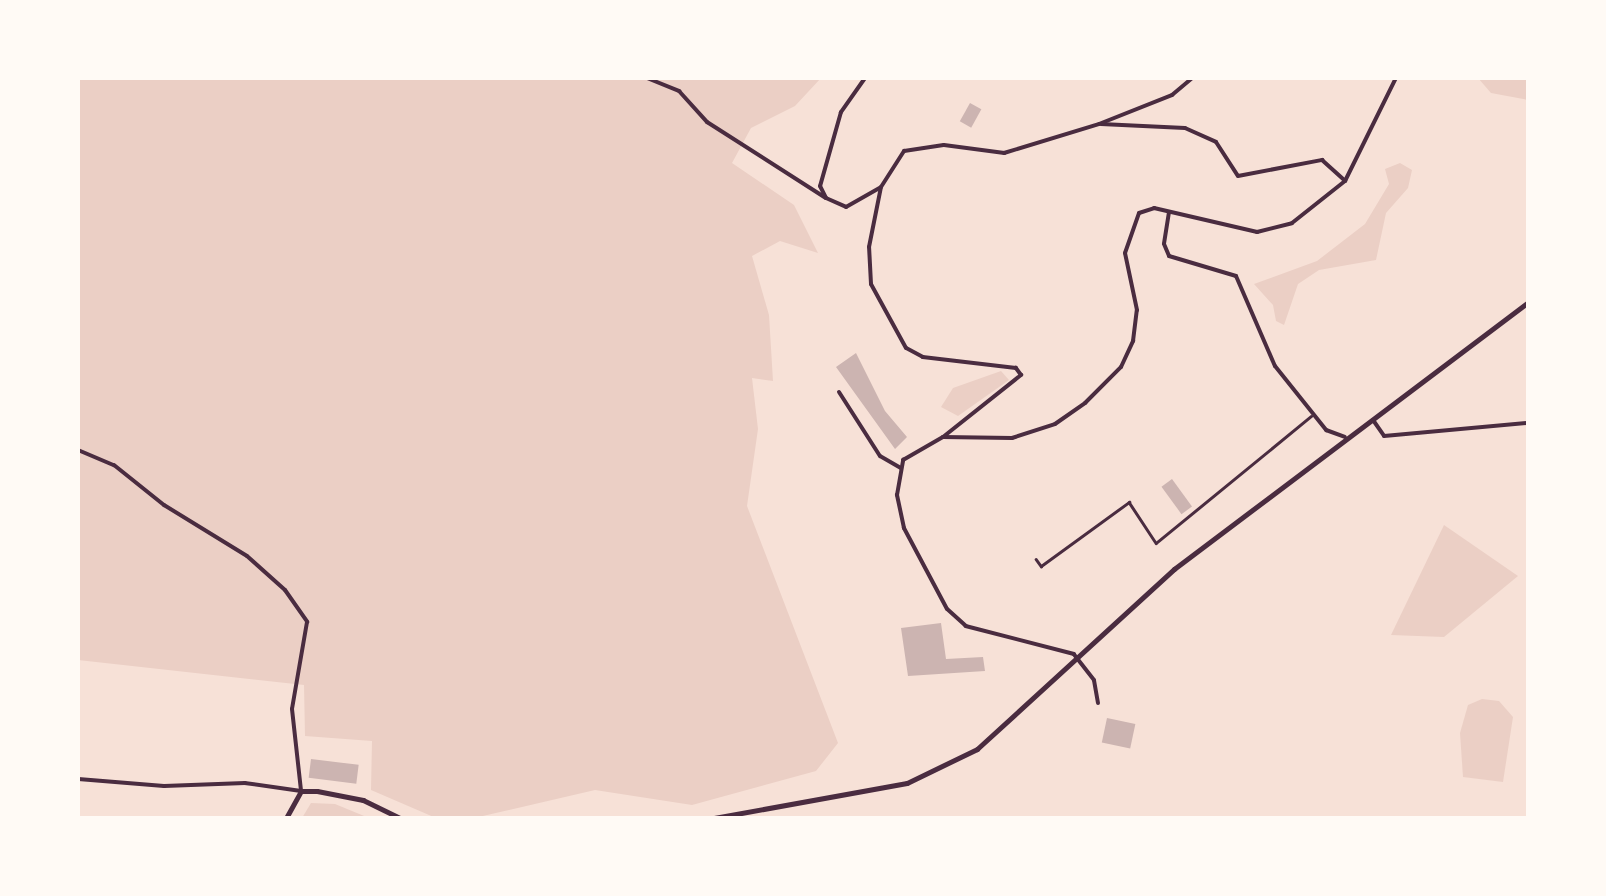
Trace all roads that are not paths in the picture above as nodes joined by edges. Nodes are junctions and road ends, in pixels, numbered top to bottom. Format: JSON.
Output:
{"nodes":[{"id":1,"x":647,"y":78,"type":"edge"},
{"id":2,"x":865,"y":78,"type":"edge"},
{"id":3,"x":1192,"y":78,"type":"edge"},
{"id":4,"x":1396,"y":78,"type":"edge"},
{"id":5,"x":1099,"y":124,"type":"junction"},
{"id":6,"x":1345,"y":180,"type":"junction"},
{"id":7,"x":881,"y":187,"type":"junction"},
{"id":8,"x":826,"y":198,"type":"junction"},
{"id":9,"x":1169,"y":212,"type":"junction"},
{"id":10,"x":1528,"y":302,"type":"edge"},
{"id":11,"x":839,"y":392,"type":"dead end"},
{"id":12,"x":1314,"y":414,"type":"junction"},
{"id":13,"x":1373,"y":420,"type":"junction"},
{"id":14,"x":1528,"y":423,"type":"edge"},
{"id":15,"x":1346,"y":437,"type":"junction"},
{"id":16,"x":943,"y":438,"type":"junction"},
{"id":17,"x":78,"y":450,"type":"edge"},
{"id":18,"x":900,"y":468,"type":"junction"},
{"id":19,"x":1036,"y":558,"type":"dead end"},
{"id":20,"x":1080,"y":659,"type":"junction"},
{"id":21,"x":1098,"y":703,"type":"dead end"},
{"id":22,"x":78,"y":779,"type":"edge"},
{"id":23,"x":301,"y":792,"type":"junction"},
{"id":24,"x":286,"y":818,"type":"edge"},
{"id":25,"x":400,"y":818,"type":"edge"},
{"id":26,"x":714,"y":818,"type":"edge"}],
"edges":[{"from":1,"to":8,"type":"street"},
{"from":2,"to":8,"type":"street"},
{"from":3,"to":5,"type":"street"},
{"from":4,"to":6,"type":"street"},
{"from":5,"to":6,"type":"street"},
{"from":5,"to":7,"type":"street"},
{"from":6,"to":9,"type":"street"},
{"from":7,"to":8,"type":"street"},
{"from":7,"to":16,"type":"street"},
{"from":9,"to":12,"type":"street"},
{"from":9,"to":16,"type":"street"},
{"from":10,"to":13,"type":"street"},
{"from":11,"to":18,"type":"street"},
{"from":12,"to":15,"type":"street"},
{"from":12,"to":19,"type":"lane"},
{"from":13,"to":14,"type":"street"},
{"from":13,"to":15,"type":"street"},
{"from":15,"to":20,"type":"street"},
{"from":16,"to":18,"type":"street"},
{"from":17,"to":23,"type":"street"},
{"from":18,"to":20,"type":"street"},
{"from":20,"to":21,"type":"street"},
{"from":20,"to":26,"type":"street"},
{"from":22,"to":23,"type":"street"},
{"from":23,"to":24,"type":"street"},
{"from":23,"to":25,"type":"street"}]}
